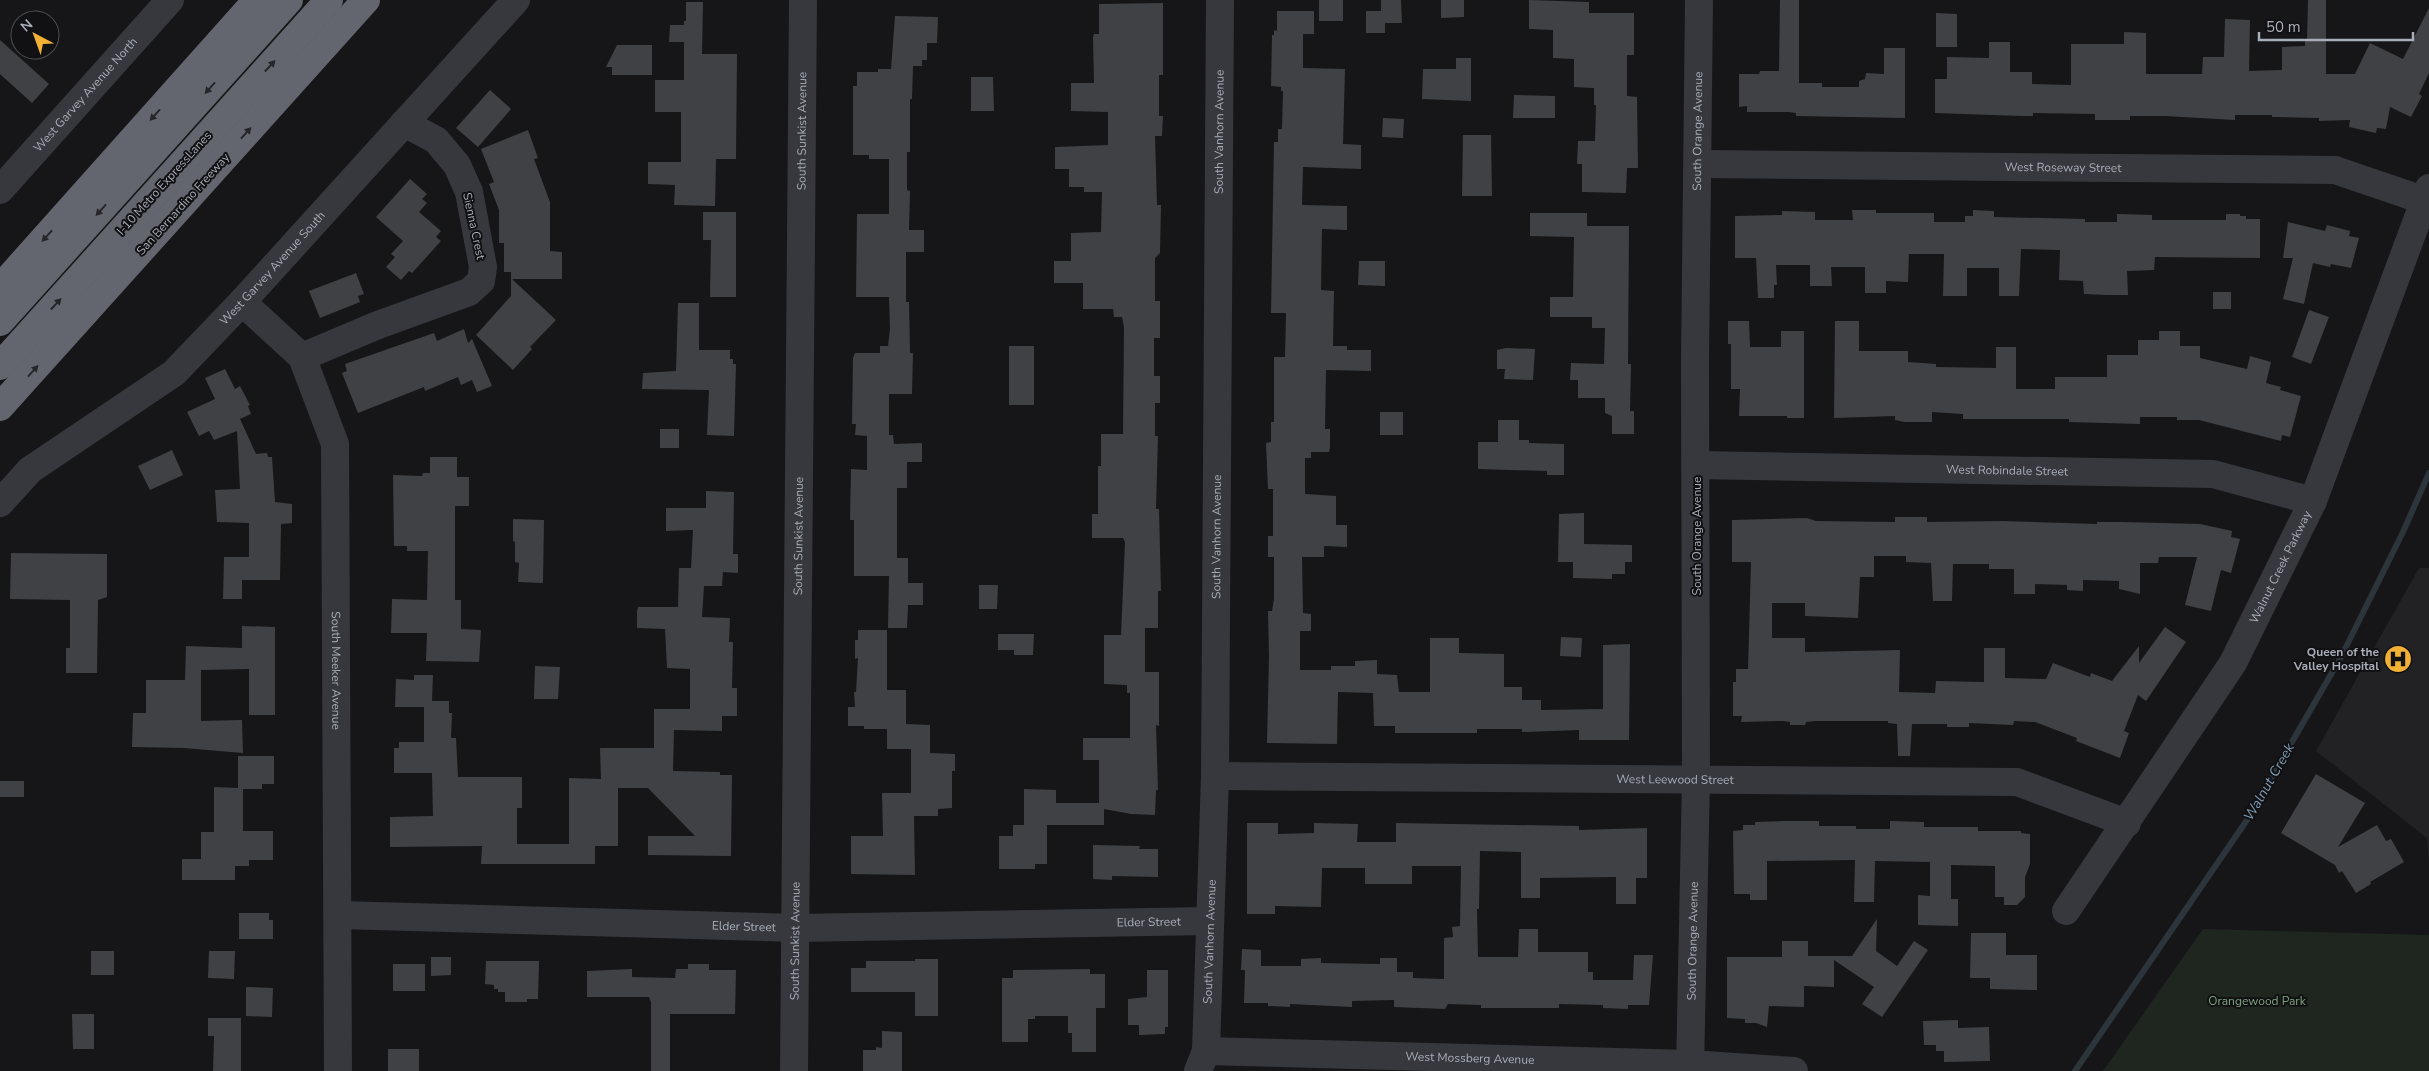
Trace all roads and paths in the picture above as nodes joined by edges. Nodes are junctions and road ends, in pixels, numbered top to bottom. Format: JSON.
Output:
{"nodes":[{"id":1,"x":170,"y":0,"type":"edge"},
{"id":2,"x":257,"y":0,"type":"edge"},
{"id":3,"x":289,"y":0,"type":"edge"},
{"id":4,"x":329,"y":0,"type":"edge"},
{"id":5,"x":366,"y":0,"type":"edge"},
{"id":6,"x":516,"y":0,"type":"edge"},
{"id":7,"x":803,"y":0,"type":"edge"},
{"id":8,"x":1220,"y":0,"type":"edge"},
{"id":9,"x":1699,"y":0,"type":"edge"},
{"id":10,"x":404,"y":123,"type":"junction"},
{"id":11,"x":1698,"y":164,"type":"junction"},
{"id":12,"x":0,"y":190,"type":"edge"},
{"id":13,"x":2426,"y":194,"type":"edge"},
{"id":14,"x":0,"y":288,"type":"edge"},
{"id":15,"x":242,"y":302,"type":"junction"},
{"id":16,"x":0,"y":322,"type":"edge"},
{"id":17,"x":302,"y":358,"type":"junction"},
{"id":18,"x":0,"y":366,"type":"edge"},
{"id":19,"x":0,"y":407,"type":"edge"},
{"id":20,"x":1697,"y":465,"type":"junction"},
{"id":21,"x":2313,"y":501,"type":"junction"},
{"id":22,"x":0,"y":503,"type":"edge"},
{"id":23,"x":1215,"y":776,"type":"junction"},
{"id":24,"x":1696,"y":778,"type":"junction"},
{"id":25,"x":2127,"y":823,"type":"junction"},
{"id":26,"x":2066,"y":911,"type":"dead end"},
{"id":27,"x":339,"y":915,"type":"junction"},
{"id":28,"x":1209,"y":920,"type":"junction"},
{"id":29,"x":796,"y":928,"type":"junction"},
{"id":30,"x":1202,"y":1061,"type":"edge"},
{"id":31,"x":1690,"y":1067,"type":"edge"},
{"id":32,"x":338,"y":1071,"type":"edge"},
{"id":33,"x":794,"y":1071,"type":"edge"},
{"id":34,"x":1794,"y":1071,"type":"edge"}],
"edges":[{"from":1,"to":12,"type":"street","name":"West Garvey Avenue North"},
{"from":2,"to":14,"type":"highway","one_way":true},
{"from":3,"to":16,"type":"highway","one_way":true},
{"from":18,"to":4,"type":"highway","name":"I-10 Metro ExpressLanes","one_way":true},
{"from":19,"to":5,"type":"highway","name":"San Bernardino Freeway","one_way":true},
{"from":6,"to":10,"type":"street","name":"West Garvey Avenue South"},
{"from":7,"to":29,"type":"street","name":"South Sunkist Avenue"},
{"from":8,"to":23,"type":"street","name":"South Vanhorn Avenue"},
{"from":9,"to":11,"type":"street","name":"South Orange Avenue"},
{"from":10,"to":15,"type":"street","name":"West Garvey Avenue South"},
{"from":10,"to":17,"type":"street","name":"Sienna Crest"},
{"from":11,"to":13,"type":"street","name":"West Roseway Street"},
{"from":11,"to":20,"type":"street","name":"South Orange Avenue"},
{"from":13,"to":21,"type":"street","name":"Walnut Creek Parkway"},
{"from":15,"to":17,"type":"street","name":"South Meeker Avenue"},
{"from":15,"to":22,"type":"street","name":"West Garvey Avenue South"},
{"from":17,"to":27,"type":"street","name":"South Meeker Avenue"},
{"from":20,"to":21,"type":"street","name":"West Robindale Street"},
{"from":20,"to":24,"type":"street","name":"South Orange Avenue"},
{"from":21,"to":25,"type":"street","name":"Walnut Creek Parkway"},
{"from":23,"to":24,"type":"street","name":"West Leewood Street"},
{"from":23,"to":28,"type":"street","name":"South Vanhorn Avenue"},
{"from":24,"to":25,"type":"street","name":"West Leewood Street"},
{"from":24,"to":31,"type":"street","name":"South Orange Avenue"},
{"from":25,"to":26,"type":"street","name":"Walnut Creek Parkway"},
{"from":27,"to":29,"type":"street","name":"Elder Street"},
{"from":27,"to":32,"type":"street","name":"South Meeker Avenue"},
{"from":28,"to":29,"type":"street","name":"Elder Street"},
{"from":28,"to":30,"type":"street","name":"South Vanhorn Avenue"},
{"from":29,"to":33,"type":"street","name":"South Sunkist Avenue"},
{"from":30,"to":31,"type":"street","name":"West Mossberg Avenue"},
{"from":31,"to":34,"type":"street","name":"West Mossberg Avenue"}]}
